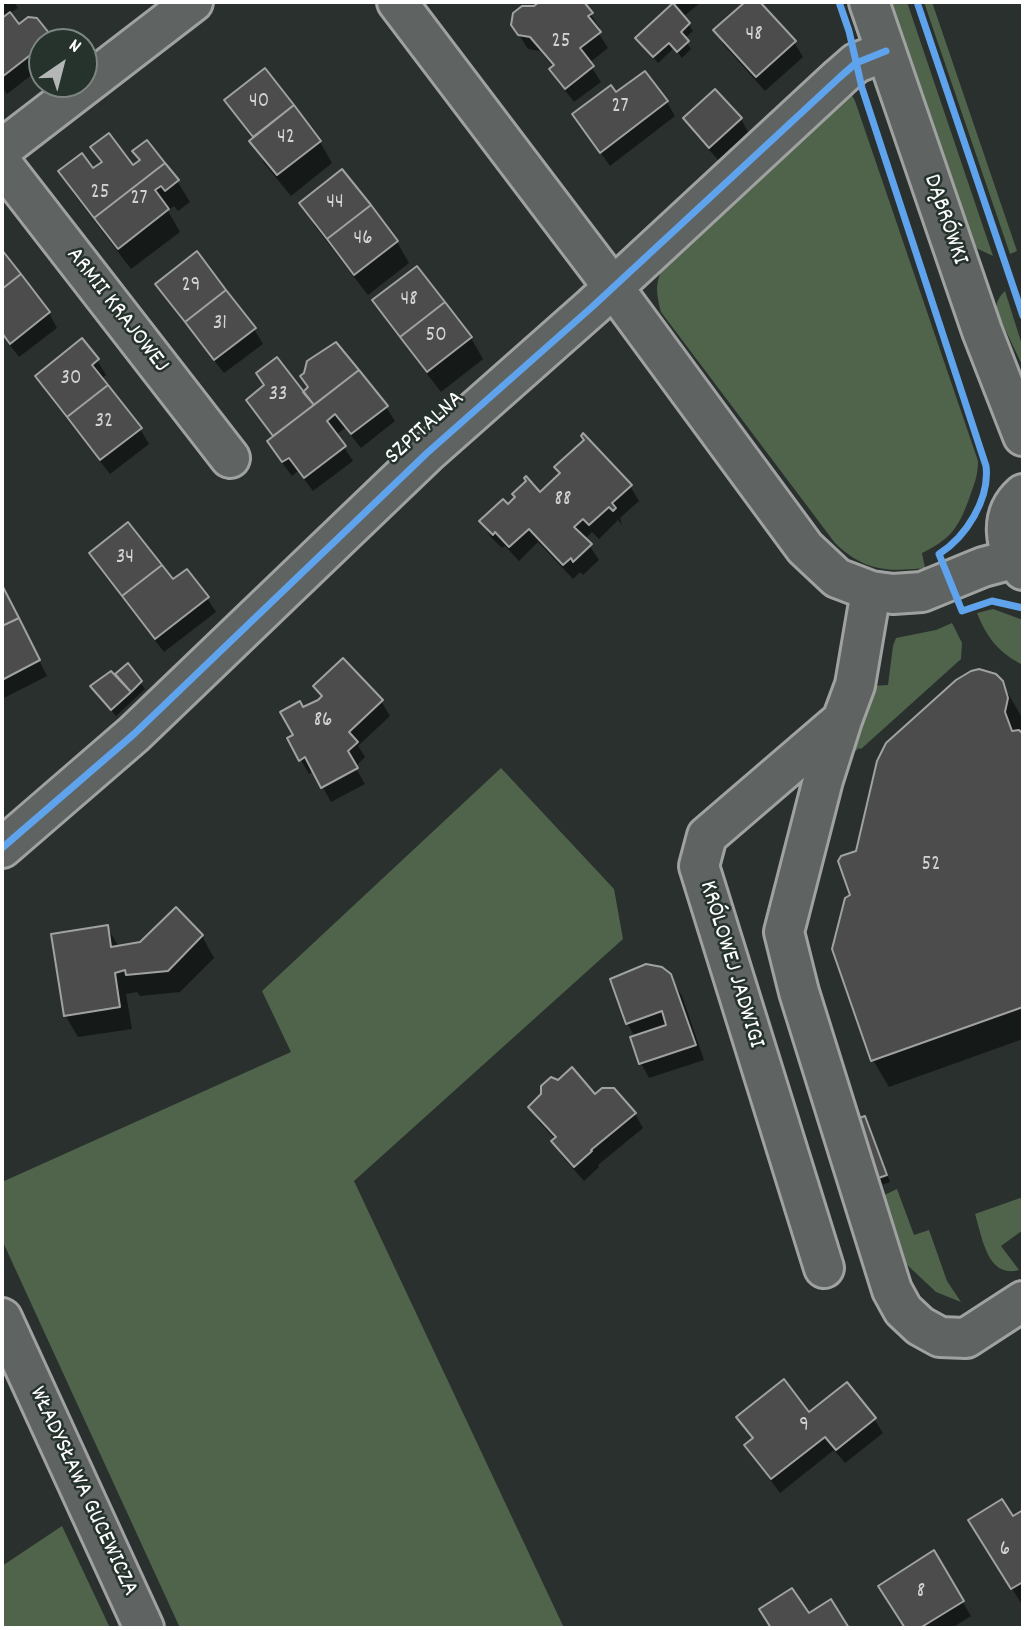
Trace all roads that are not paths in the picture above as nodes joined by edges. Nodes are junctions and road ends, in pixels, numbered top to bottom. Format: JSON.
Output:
{"nodes":[{"id":1,"x":192,"y":2,"type":"edge"},
{"id":2,"x":397,"y":2,"type":"edge"},
{"id":3,"x":869,"y":2,"type":"edge"},
{"id":4,"x":886,"y":51,"type":"junction"},
{"id":5,"x":2,"y":149,"type":"edge"},
{"id":6,"x":2,"y":164,"type":"edge"},
{"id":7,"x":613,"y":287,"type":"junction"},
{"id":8,"x":1023,"y":436,"type":"edge"},
{"id":9,"x":230,"y":458,"type":"dead end"},
{"id":10,"x":1023,"y":494,"type":"edge"},
{"id":11,"x":1018,"y":564,"type":"edge"},
{"id":12,"x":871,"y":591,"type":"junction"},
{"id":13,"x":842,"y":720,"type":"junction"},
{"id":14,"x":2,"y":848,"type":"edge"},
{"id":15,"x":824,"y":1268,"type":"dead end"},
{"id":16,"x":1023,"y":1301,"type":"edge"},
{"id":17,"x":2,"y":1318,"type":"edge"},
{"id":18,"x":144,"y":1628,"type":"edge"}],
"edges":[{"from":1,"to":5,"type":"street"},
{"from":2,"to":7,"type":"street"},
{"from":3,"to":4,"type":"street","name":"DĄBRÓWKI"},
{"from":4,"to":7,"type":"street","name":"SZPITALNA"},
{"from":4,"to":8,"type":"street","name":"DĄBRÓWKI"},
{"from":6,"to":9,"type":"street","name":"ARMII KRAJOWEJ"},
{"from":7,"to":12,"type":"street"},
{"from":7,"to":14,"type":"street","name":"SZPITALNA"},
{"from":10,"to":11,"type":"street"},
{"from":11,"to":12,"type":"street"},
{"from":12,"to":13,"type":"street","name":"KRÓLOWEJ JADWIGI"},
{"from":13,"to":15,"type":"street","name":"KRÓLOWEJ JADWIGI"},
{"from":13,"to":16,"type":"street"},
{"from":17,"to":18,"type":"street","name":"WŁADYSŁAWA GUCEWICZA"}]}
